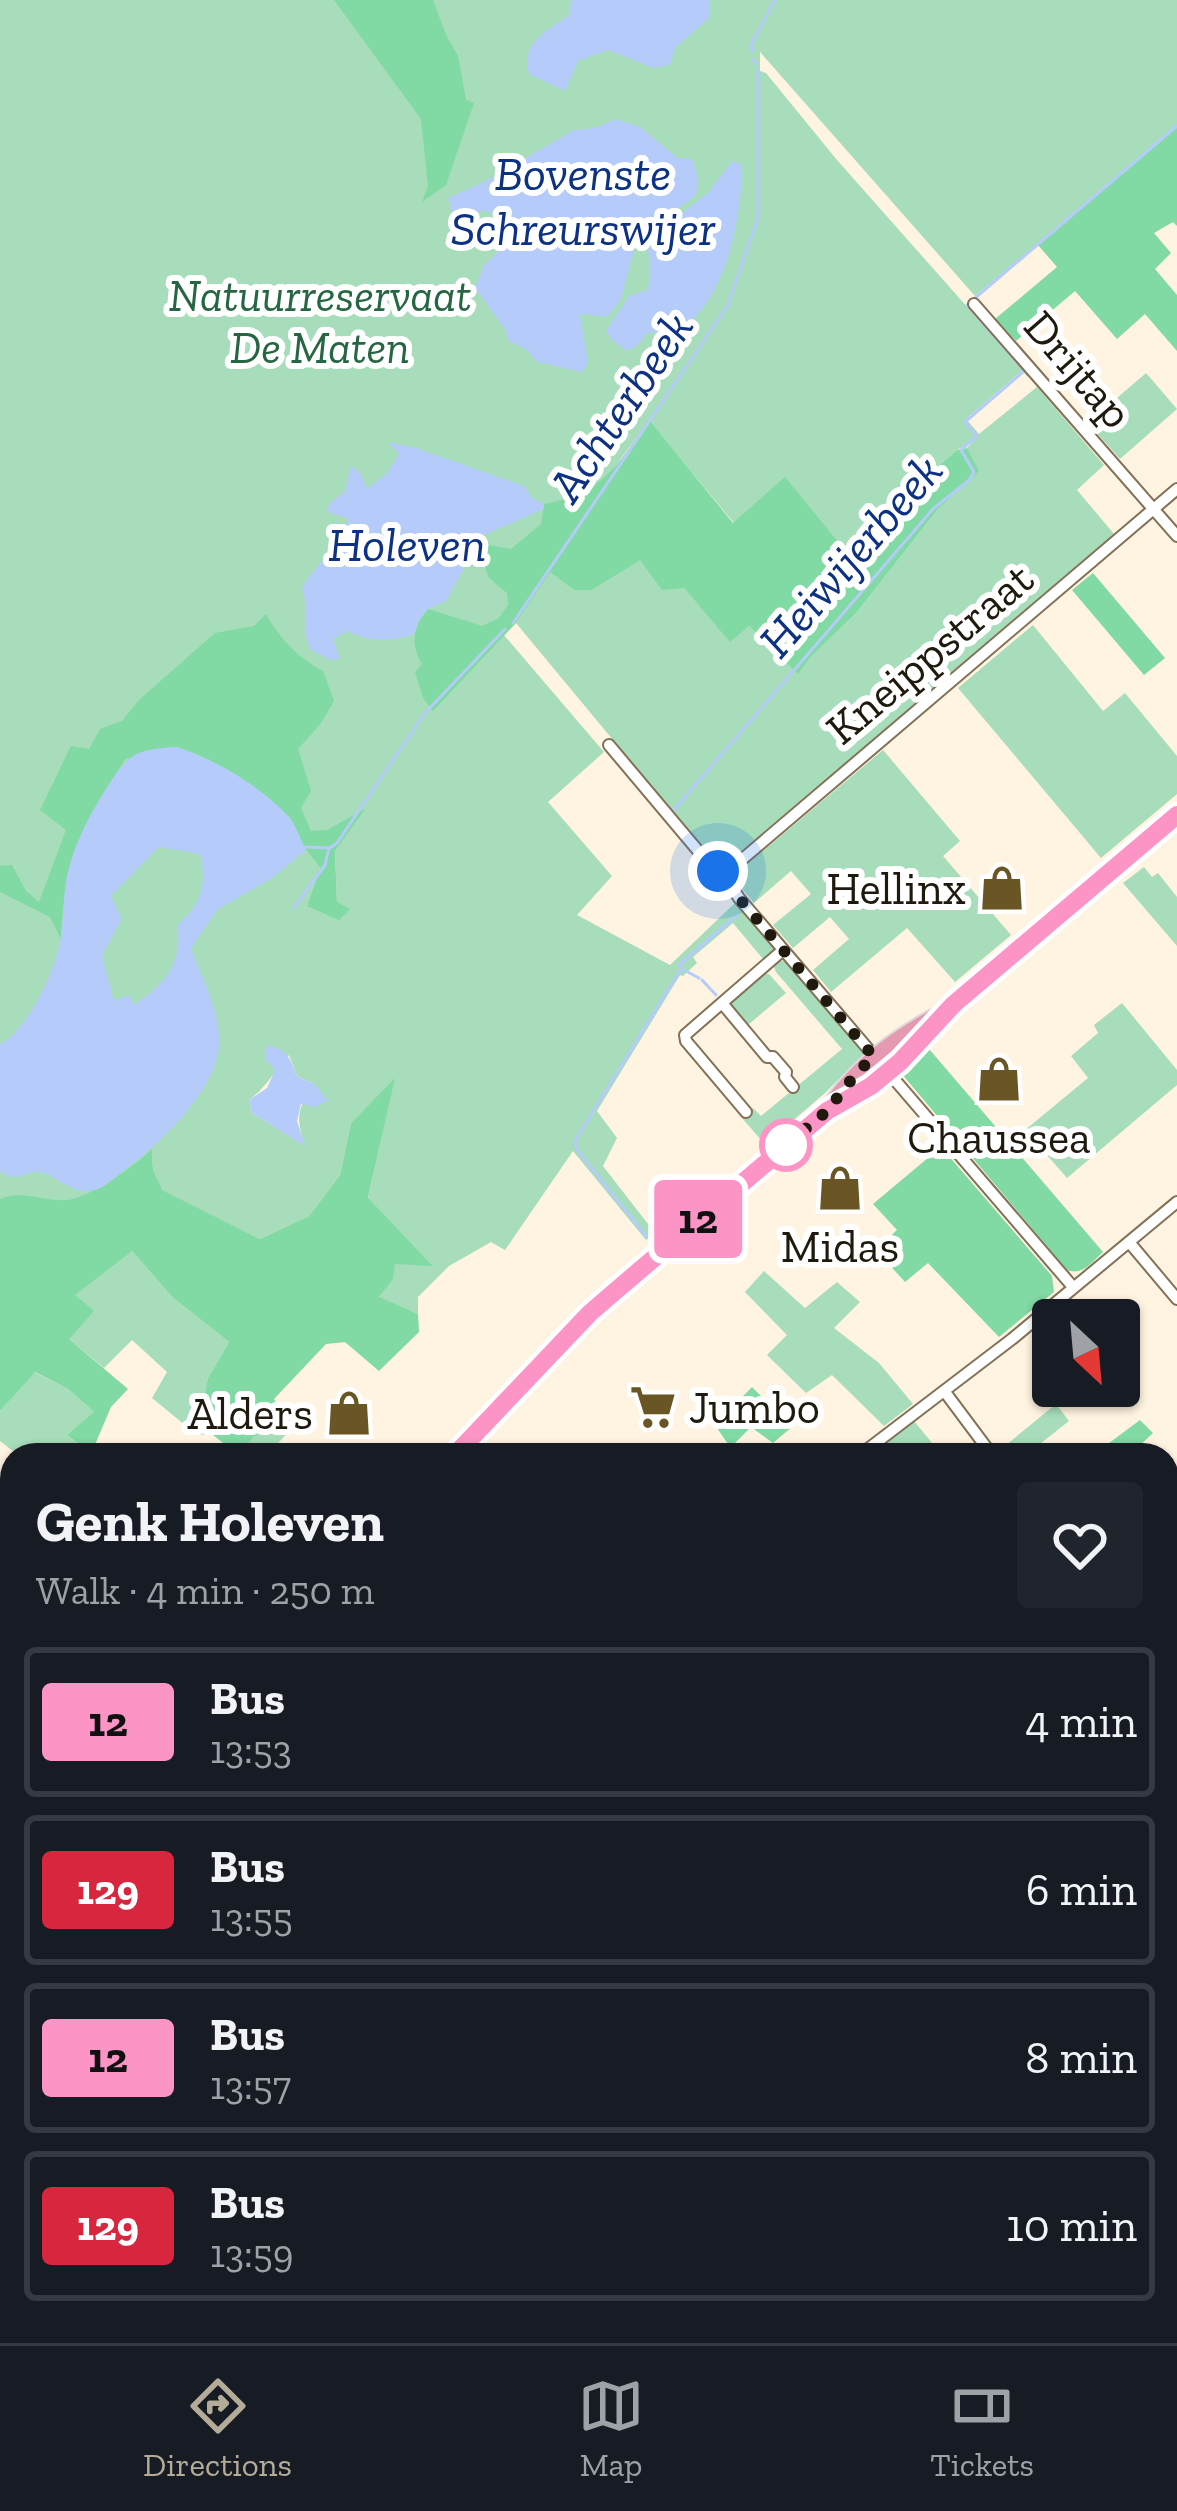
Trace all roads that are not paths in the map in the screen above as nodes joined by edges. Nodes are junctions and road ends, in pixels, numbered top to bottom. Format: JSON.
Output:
{"nodes":[{"id":1,"x":974,"y":304,"type":"dead end"},
{"id":2,"x":1177,"y":489,"type":"edge"},
{"id":3,"x":1153,"y":509,"type":"junction"},
{"id":4,"x":1177,"y":536,"type":"edge"},
{"id":5,"x":610,"y":745,"type":"dead end"},
{"id":6,"x":1177,"y":815,"type":"edge"},
{"id":7,"x":730,"y":875,"type":"junction"},
{"id":8,"x":783,"y":950,"type":"junction"},
{"id":9,"x":722,"y":1003,"type":"junction"},
{"id":10,"x":954,"y":1004,"type":"junction"},
{"id":11,"x":874,"y":1057,"type":"junction"},
{"id":12,"x":888,"y":1072,"type":"junction"},
{"id":13,"x":793,"y":1087,"type":"dead end"},
{"id":14,"x":827,"y":1111,"type":"junction"},
{"id":15,"x":746,"y":1112,"type":"dead end"},
{"id":16,"x":1177,"y":1202,"type":"edge"},
{"id":17,"x":1129,"y":1242,"type":"junction"},
{"id":18,"x":1073,"y":1287,"type":"junction"},
{"id":19,"x":1177,"y":1299,"type":"edge"},
{"id":20,"x":944,"y":1392,"type":"junction"},
{"id":21,"x":466,"y":1443,"type":"edge"},
{"id":22,"x":876,"y":1443,"type":"edge"},
{"id":23,"x":983,"y":1443,"type":"edge"}],
"edges":[{"from":1,"to":3,"type":"street","name":"Drijtap"},
{"from":2,"to":3,"type":"street","name":"Kneippstraat"},
{"from":3,"to":4,"type":"street","name":"Drijtap"},
{"from":3,"to":7,"type":"street","name":"Kneippstraat"},
{"from":5,"to":7,"type":"street"},
{"from":6,"to":10,"type":"main road"},
{"from":7,"to":8,"type":"street"},
{"from":8,"to":9,"type":"street"},
{"from":8,"to":11,"type":"street"},
{"from":9,"to":13,"type":"street"},
{"from":9,"to":15,"type":"street"},
{"from":10,"to":11,"type":"main road"},
{"from":10,"to":12,"type":"main road"},
{"from":11,"to":12,"type":"main road"},
{"from":11,"to":14,"type":"main road"},
{"from":12,"to":14,"type":"main road"},
{"from":12,"to":18,"type":"street"},
{"from":14,"to":21,"type":"main road"},
{"from":16,"to":17,"type":"street"},
{"from":17,"to":18,"type":"street"},
{"from":17,"to":19,"type":"street"},
{"from":18,"to":20,"type":"street"},
{"from":20,"to":22,"type":"street"},
{"from":20,"to":23,"type":"street"}]}
